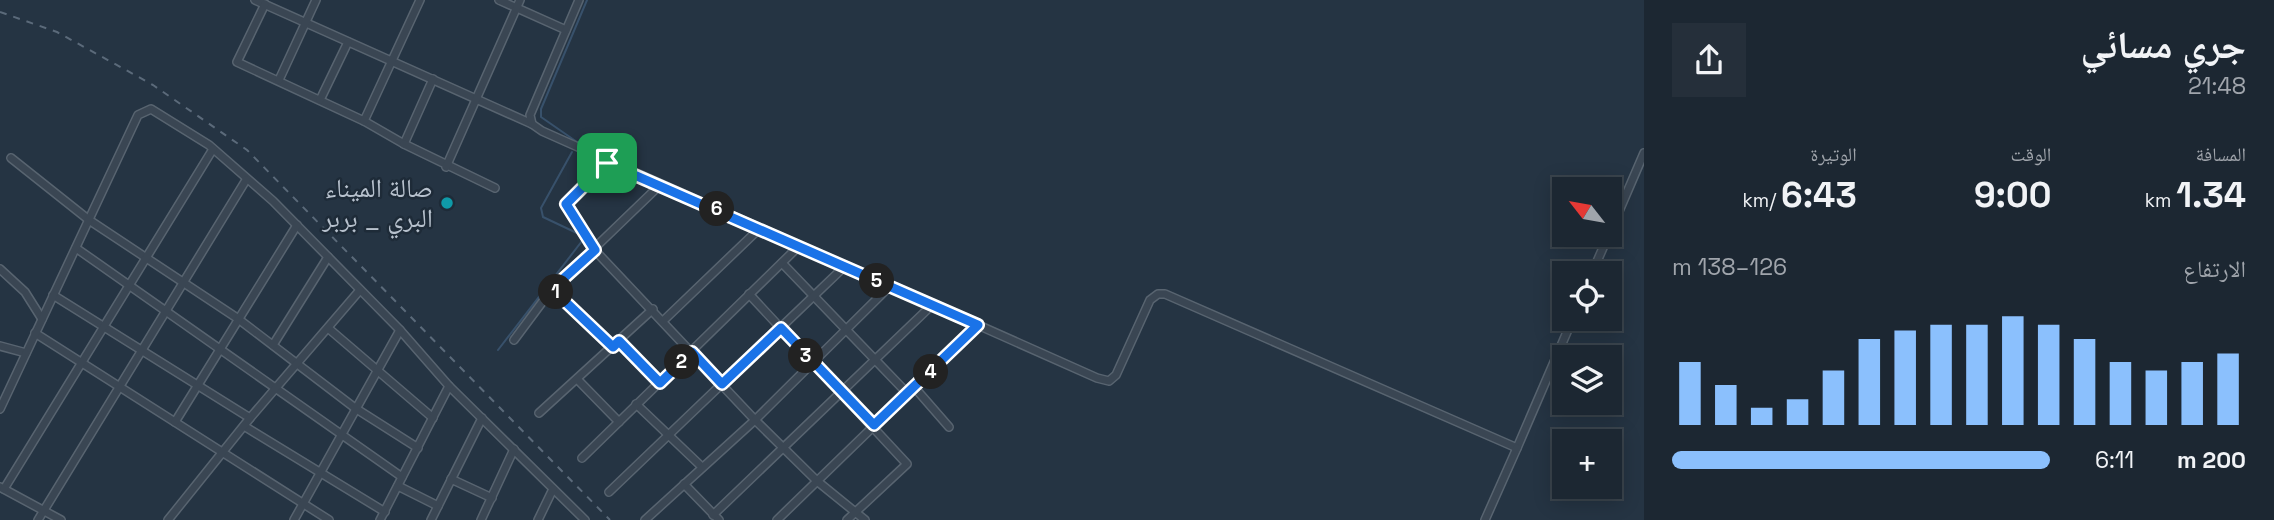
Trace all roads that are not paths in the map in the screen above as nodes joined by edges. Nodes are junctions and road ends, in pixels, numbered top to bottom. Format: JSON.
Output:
{"nodes":[{"id":1,"x":255,"y":0,"type":"edge"},
{"id":2,"x":316,"y":0,"type":"edge"},
{"id":3,"x":420,"y":0,"type":"edge"},
{"id":4,"x":499,"y":0,"type":"edge"},
{"id":5,"x":579,"y":0,"type":"edge"},
{"id":6,"x":265,"y":4,"type":"junction"},
{"id":7,"x":518,"y":4,"type":"edge"},
{"id":8,"x":306,"y":23,"type":"junction"},
{"id":9,"x":566,"y":30,"type":"junction"},
{"id":10,"x":348,"y":42,"type":"junction"},
{"id":11,"x":392,"y":61,"type":"junction"},
{"id":12,"x":433,"y":79,"type":"junction"},
{"id":13,"x":279,"y":80,"type":"junction"},
{"id":14,"x":477,"y":99,"type":"junction"},
{"id":15,"x":320,"y":100,"type":"junction"},
{"id":16,"x":364,"y":121,"type":"junction"},
{"id":17,"x":532,"y":124,"type":"junction"},
{"id":18,"x":404,"y":144,"type":"junction"},
{"id":19,"x":214,"y":149,"type":"junction"},
{"id":20,"x":1644,"y":153,"type":"edge"},
{"id":21,"x":11,"y":158,"type":"dead end"},
{"id":22,"x":607,"y":163,"type":"junction"},
{"id":23,"x":446,"y":167,"type":"junction"},
{"id":24,"x":246,"y":180,"type":"junction"},
{"id":25,"x":661,"y":184,"type":"junction"},
{"id":26,"x":495,"y":188,"type":"dead end"},
{"id":27,"x":1622,"y":203,"type":"edge"},
{"id":28,"x":89,"y":220,"type":"junction"},
{"id":29,"x":297,"y":225,"type":"junction"},
{"id":30,"x":760,"y":228,"type":"junction"},
{"id":31,"x":799,"y":246,"type":"junction"},
{"id":32,"x":76,"y":248,"type":"junction"},
{"id":33,"x":595,"y":250,"type":"junction"},
{"id":34,"x":328,"y":257,"type":"junction"},
{"id":35,"x":146,"y":258,"type":"junction"},
{"id":36,"x":782,"y":263,"type":"junction"},
{"id":37,"x":845,"y":266,"type":"junction"},
{"id":38,"x":0,"y":269,"type":"edge"},
{"id":39,"x":180,"y":282,"type":"junction"},
{"id":40,"x":129,"y":284,"type":"junction"},
{"id":41,"x":890,"y":286,"type":"junction"},
{"id":42,"x":552,"y":289,"type":"junction"},
{"id":43,"x":360,"y":290,"type":"junction"},
{"id":44,"x":749,"y":294,"type":"junction"},
{"id":45,"x":53,"y":295,"type":"junction"},
{"id":46,"x":813,"y":298,"type":"junction"},
{"id":47,"x":932,"y":305,"type":"junction"},
{"id":48,"x":653,"y":309,"type":"junction"},
{"id":49,"x":163,"y":311,"type":"junction"},
{"id":50,"x":237,"y":318,"type":"junction"},
{"id":51,"x":42,"y":319,"type":"junction"},
{"id":52,"x":663,"y":321,"type":"junction"},
{"id":53,"x":978,"y":325,"type":"junction"},
{"id":54,"x":102,"y":327,"type":"junction"},
{"id":55,"x":328,"y":328,"type":"junction"},
{"id":56,"x":781,"y":328,"type":"junction"},
{"id":57,"x":400,"y":330,"type":"junction"},
{"id":58,"x":846,"y":330,"type":"junction"},
{"id":59,"x":1567,"y":331,"type":"edge"},
{"id":60,"x":35,"y":333,"type":"junction"},
{"id":61,"x":513,"y":340,"type":"dead end"},
{"id":62,"x":616,"y":344,"type":"junction"},
{"id":63,"x":273,"y":345,"type":"junction"},
{"id":64,"x":0,"y":346,"type":"edge"},
{"id":65,"x":220,"y":348,"type":"junction"},
{"id":66,"x":141,"y":349,"type":"junction"},
{"id":67,"x":692,"y":352,"type":"junction"},
{"id":68,"x":26,"y":353,"type":"junction"},
{"id":69,"x":874,"y":359,"type":"junction"},
{"id":70,"x":82,"y":363,"type":"junction"},
{"id":71,"x":813,"y":363,"type":"junction"},
{"id":72,"x":299,"y":364,"type":"junction"},
{"id":73,"x":376,"y":372,"type":"junction"},
{"id":74,"x":578,"y":379,"type":"junction"},
{"id":75,"x":197,"y":383,"type":"junction"},
{"id":76,"x":660,"y":383,"type":"junction"},
{"id":77,"x":722,"y":384,"type":"junction"},
{"id":78,"x":449,"y":386,"type":"junction"},
{"id":79,"x":118,"y":388,"type":"junction"},
{"id":80,"x":277,"y":388,"type":"junction"},
{"id":81,"x":911,"y":391,"type":"junction"},
{"id":82,"x":841,"y":392,"type":"junction"},
{"id":83,"x":636,"y":404,"type":"junction"},
{"id":84,"x":355,"y":408,"type":"junction"},
{"id":85,"x":0,"y":409,"type":"edge"},
{"id":86,"x":539,"y":413,"type":"dead end"},
{"id":87,"x":250,"y":418,"type":"junction"},
{"id":88,"x":433,"y":418,"type":"junction"},
{"id":89,"x":482,"y":418,"type":"junction"},
{"id":90,"x":755,"y":420,"type":"junction"},
{"id":91,"x":174,"y":422,"type":"junction"},
{"id":92,"x":619,"y":422,"type":"junction"},
{"id":93,"x":874,"y":425,"type":"junction"},
{"id":94,"x":244,"y":426,"type":"junction"},
{"id":95,"x":948,"y":427,"type":"dead end"},
{"id":96,"x":342,"y":433,"type":"junction"},
{"id":97,"x":669,"y":434,"type":"junction"},
{"id":98,"x":418,"y":448,"type":"junction"},
{"id":99,"x":784,"y":448,"type":"junction"},
{"id":100,"x":1517,"y":448,"type":"junction"},
{"id":101,"x":514,"y":449,"type":"junction"},
{"id":102,"x":223,"y":454,"type":"junction"},
{"id":103,"x":582,"y":458,"type":"dead end"},
{"id":104,"x":702,"y":467,"type":"junction"},
{"id":105,"x":320,"y":474,"type":"junction"},
{"id":106,"x":402,"y":477,"type":"junction"},
{"id":107,"x":451,"y":480,"type":"junction"},
{"id":108,"x":817,"y":481,"type":"junction"},
{"id":109,"x":684,"y":484,"type":"junction"},
{"id":110,"x":398,"y":486,"type":"junction"},
{"id":111,"x":2,"y":488,"type":"edge"},
{"id":112,"x":553,"y":489,"type":"junction"},
{"id":113,"x":609,"y":492,"type":"dead end"},
{"id":114,"x":492,"y":498,"type":"junction"},
{"id":115,"x":303,"y":504,"type":"junction"},
{"id":116,"x":438,"y":506,"type":"junction"},
{"id":117,"x":44,"y":511,"type":"junction"},
{"id":118,"x":385,"y":512,"type":"junction"},
{"id":119,"x":716,"y":517,"type":"edge"},
{"id":120,"x":851,"y":517,"type":"edge"},
{"id":121,"x":38,"y":520,"type":"edge"},
{"id":122,"x":61,"y":520,"type":"edge"},
{"id":123,"x":168,"y":520,"type":"edge"},
{"id":124,"x":294,"y":520,"type":"edge"},
{"id":125,"x":329,"y":520,"type":"edge"},
{"id":126,"x":380,"y":520,"type":"edge"},
{"id":127,"x":431,"y":520,"type":"edge"},
{"id":128,"x":481,"y":520,"type":"edge"},
{"id":129,"x":538,"y":520,"type":"edge"},
{"id":130,"x":585,"y":520,"type":"edge"},
{"id":131,"x":645,"y":520,"type":"edge"},
{"id":132,"x":777,"y":520,"type":"edge"},
{"id":133,"x":865,"y":520,"type":"edge"},
{"id":134,"x":1485,"y":520,"type":"edge"}],
"edges":[{"from":1,"to":6,"type":"street"},
{"from":2,"to":8,"type":"street"},
{"from":3,"to":11,"type":"street"},
{"from":4,"to":7,"type":"street"},
{"from":5,"to":9,"type":"street"},
{"from":6,"to":8,"type":"street"},
{"from":6,"to":13,"type":"street"},
{"from":7,"to":9,"type":"street"},
{"from":7,"to":14,"type":"street"},
{"from":8,"to":10,"type":"street"},
{"from":8,"to":13,"type":"street"},
{"from":9,"to":17,"type":"street"},
{"from":10,"to":11,"type":"street"},
{"from":10,"to":15,"type":"street"},
{"from":11,"to":12,"type":"street"},
{"from":11,"to":16,"type":"street"},
{"from":12,"to":14,"type":"street"},
{"from":12,"to":18,"type":"street"},
{"from":13,"to":15,"type":"street"},
{"from":14,"to":17,"type":"street"},
{"from":14,"to":23,"type":"street"},
{"from":15,"to":16,"type":"street"},
{"from":16,"to":18,"type":"street"},
{"from":17,"to":22,"type":"street"},
{"from":18,"to":23,"type":"street"},
{"from":19,"to":24,"type":"street"},
{"from":19,"to":28,"type":"street"},
{"from":19,"to":35,"type":"street"},
{"from":20,"to":27,"type":"street"},
{"from":21,"to":28,"type":"street"},
{"from":22,"to":25,"type":"street"},
{"from":22,"to":33,"type":"street"},
{"from":23,"to":26,"type":"street"},
{"from":24,"to":29,"type":"street"},
{"from":24,"to":39,"type":"street"},
{"from":25,"to":30,"type":"street"},
{"from":25,"to":33,"type":"street"},
{"from":28,"to":32,"type":"street"},
{"from":28,"to":35,"type":"street"},
{"from":29,"to":34,"type":"street"},
{"from":29,"to":50,"type":"street"},
{"from":30,"to":31,"type":"street"},
{"from":30,"to":52,"type":"street"},
{"from":31,"to":36,"type":"street"},
{"from":31,"to":37,"type":"street"},
{"from":32,"to":40,"type":"street"},
{"from":32,"to":45,"type":"street"},
{"from":33,"to":42,"type":"street"},
{"from":33,"to":48,"type":"street"},
{"from":34,"to":43,"type":"street"},
{"from":34,"to":63,"type":"street"},
{"from":35,"to":39,"type":"street"},
{"from":35,"to":40,"type":"street"},
{"from":36,"to":44,"type":"street"},
{"from":36,"to":46,"type":"street"},
{"from":37,"to":41,"type":"street"},
{"from":37,"to":46,"type":"street"},
{"from":38,"to":51,"type":"street"},
{"from":39,"to":49,"type":"street"},
{"from":39,"to":50,"type":"street"},
{"from":40,"to":49,"type":"street"},
{"from":40,"to":54,"type":"street"},
{"from":41,"to":47,"type":"street"},
{"from":41,"to":58,"type":"street"},
{"from":42,"to":61,"type":"street"},
{"from":42,"to":62,"type":"street"},
{"from":43,"to":55,"type":"street"},
{"from":43,"to":57,"type":"street"},
{"from":44,"to":56,"type":"street"},
{"from":44,"to":67,"type":"street"},
{"from":45,"to":51,"type":"street"},
{"from":45,"to":54,"type":"street"},
{"from":46,"to":56,"type":"street"},
{"from":46,"to":58,"type":"street"},
{"from":47,"to":53,"type":"street"},
{"from":47,"to":69,"type":"street"},
{"from":48,"to":52,"type":"street"},
{"from":48,"to":62,"type":"street"},
{"from":49,"to":65,"type":"street"},
{"from":49,"to":66,"type":"street"},
{"from":50,"to":63,"type":"street"},
{"from":50,"to":65,"type":"street"},
{"from":51,"to":60,"type":"street"},
{"from":52,"to":67,"type":"street"},
{"from":53,"to":81,"type":"street"},
{"from":53,"to":100,"type":"street"},
{"from":54,"to":66,"type":"street"},
{"from":54,"to":70,"type":"street"},
{"from":55,"to":72,"type":"street"},
{"from":55,"to":73,"type":"street"},
{"from":56,"to":71,"type":"street"},
{"from":56,"to":77,"type":"street"},
{"from":57,"to":73,"type":"street"},
{"from":57,"to":78,"type":"street"},
{"from":58,"to":69,"type":"street"},
{"from":58,"to":71,"type":"street"},
{"from":59,"to":100,"type":"street"},
{"from":60,"to":68,"type":"street"},
{"from":60,"to":70,"type":"street"},
{"from":62,"to":74,"type":"street"},
{"from":62,"to":76,"type":"street"},
{"from":63,"to":72,"type":"street"},
{"from":64,"to":68,"type":"street"},
{"from":65,"to":75,"type":"street"},
{"from":65,"to":80,"type":"street"},
{"from":66,"to":75,"type":"street"},
{"from":66,"to":79,"type":"street"},
{"from":67,"to":76,"type":"street"},
{"from":67,"to":77,"type":"street"},
{"from":68,"to":85,"type":"street"},
{"from":69,"to":81,"type":"street"},
{"from":69,"to":82,"type":"street"},
{"from":70,"to":79,"type":"street"},
{"from":70,"to":111,"type":"street"},
{"from":71,"to":82,"type":"street"},
{"from":71,"to":90,"type":"street"},
{"from":72,"to":80,"type":"street"},
{"from":72,"to":84,"type":"street"},
{"from":73,"to":84,"type":"street"},
{"from":73,"to":88,"type":"street"},
{"from":74,"to":86,"type":"street"},
{"from":74,"to":92,"type":"street"},
{"from":75,"to":87,"type":"street"},
{"from":75,"to":91,"type":"street"},
{"from":76,"to":83,"type":"street"},
{"from":77,"to":90,"type":"street"},
{"from":77,"to":97,"type":"street"},
{"from":78,"to":88,"type":"street"},
{"from":78,"to":89,"type":"street"},
{"from":79,"to":91,"type":"street"},
{"from":79,"to":117,"type":"street"},
{"from":80,"to":87,"type":"street"},
{"from":80,"to":96,"type":"street"},
{"from":81,"to":93,"type":"street"},
{"from":81,"to":95,"type":"street"},
{"from":82,"to":93,"type":"street"},
{"from":82,"to":99,"type":"street"},
{"from":83,"to":92,"type":"street"},
{"from":83,"to":97,"type":"street"},
{"from":84,"to":96,"type":"street"},
{"from":84,"to":98,"type":"street"},
{"from":87,"to":94,"type":"street"},
{"from":88,"to":98,"type":"street"},
{"from":89,"to":101,"type":"street"},
{"from":89,"to":107,"type":"street"},
{"from":90,"to":99,"type":"street"},
{"from":90,"to":104,"type":"street"},
{"from":91,"to":102,"type":"street"},
{"from":92,"to":103,"type":"street"},
{"from":93,"to":108,"type":"street"},
{"from":93,"to":120,"type":"street"},
{"from":94,"to":102,"type":"street"},
{"from":94,"to":105,"type":"street"},
{"from":96,"to":105,"type":"street"},
{"from":96,"to":106,"type":"street"},
{"from":97,"to":104,"type":"street"},
{"from":97,"to":113,"type":"street"},
{"from":98,"to":106,"type":"street"},
{"from":99,"to":108,"type":"street"},
{"from":99,"to":119,"type":"street"},
{"from":100,"to":134,"type":"street"},
{"from":101,"to":112,"type":"street"},
{"from":101,"to":114,"type":"street"},
{"from":102,"to":115,"type":"street"},
{"from":102,"to":123,"type":"street"},
{"from":104,"to":109,"type":"street"},
{"from":105,"to":115,"type":"street"},
{"from":105,"to":118,"type":"street"},
{"from":106,"to":110,"type":"street"},
{"from":107,"to":114,"type":"street"},
{"from":107,"to":116,"type":"street"},
{"from":108,"to":120,"type":"street"},
{"from":108,"to":132,"type":"street"},
{"from":109,"to":119,"type":"street"},
{"from":109,"to":131,"type":"street"},
{"from":110,"to":116,"type":"street"},
{"from":110,"to":118,"type":"street"},
{"from":111,"to":117,"type":"street"},
{"from":112,"to":129,"type":"street"},
{"from":112,"to":130,"type":"street"},
{"from":114,"to":128,"type":"street"},
{"from":115,"to":124,"type":"street"},
{"from":115,"to":125,"type":"street"},
{"from":116,"to":127,"type":"street"},
{"from":117,"to":121,"type":"street"},
{"from":117,"to":122,"type":"street"},
{"from":118,"to":126,"type":"street"},
{"from":120,"to":133,"type":"street"}]}
